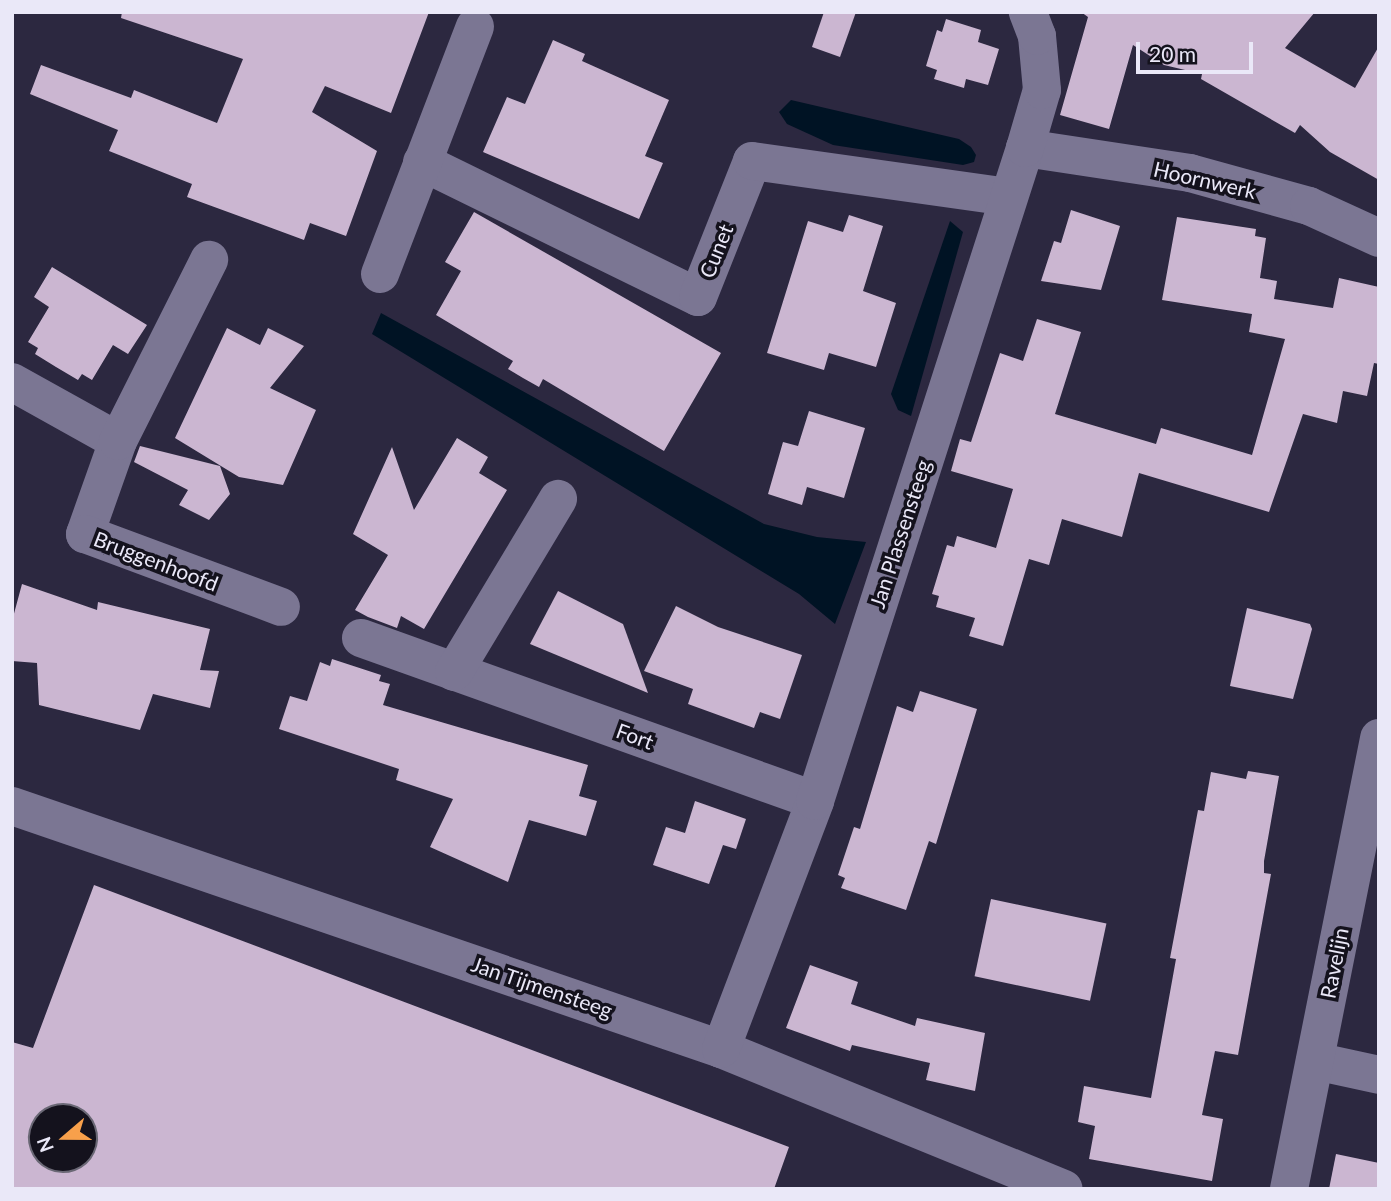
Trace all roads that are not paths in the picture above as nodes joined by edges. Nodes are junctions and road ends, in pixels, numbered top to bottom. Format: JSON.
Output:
{"nodes":[{"id":1,"x":1028,"y":12,"type":"edge"},
{"id":2,"x":475,"y":27,"type":"dead end"},
{"id":3,"x":1024,"y":148,"type":"junction"},
{"id":4,"x":422,"y":162,"type":"junction"},
{"id":5,"x":1008,"y":197,"type":"junction"},
{"id":6,"x":1379,"y":238,"type":"edge"},
{"id":7,"x":209,"y":260,"type":"dead end"},
{"id":8,"x":380,"y":274,"type":"dead end"},
{"id":9,"x":12,"y":382,"type":"edge"},
{"id":10,"x":118,"y":441,"type":"junction"},
{"id":11,"x":558,"y":499,"type":"dead end"},
{"id":12,"x":281,"y":607,"type":"dead end"},
{"id":13,"x":361,"y":638,"type":"dead end"},
{"id":14,"x":454,"y":672,"type":"junction"},
{"id":15,"x":1379,"y":738,"type":"edge"},
{"id":16,"x":815,"y":801,"type":"junction"},
{"id":17,"x":12,"y":806,"type":"edge"},
{"id":18,"x":721,"y":1049,"type":"junction"},
{"id":19,"x":1315,"y":1061,"type":"junction"},
{"id":20,"x":1379,"y":1075,"type":"edge"},
{"id":21,"x":1065,"y":1189,"type":"edge"},
{"id":22,"x":1289,"y":1189,"type":"edge"}],
"edges":[{"from":1,"to":3,"type":"street","name":"Jan Plassensteeg"},
{"from":2,"to":4,"type":"street"},
{"from":3,"to":5,"type":"street","name":"Jan Plassensteeg"},
{"from":3,"to":6,"type":"street","name":"Hoornwerk"},
{"from":4,"to":5,"type":"street","name":"Cunet"},
{"from":4,"to":8,"type":"street"},
{"from":5,"to":16,"type":"street","name":"Jan Plassensteeg"},
{"from":7,"to":10,"type":"street","name":"Bruggenhoofd"},
{"from":9,"to":10,"type":"street"},
{"from":10,"to":12,"type":"street","name":"Bruggenhoofd"},
{"from":11,"to":14,"type":"street"},
{"from":13,"to":14,"type":"street","name":"Fort"},
{"from":14,"to":16,"type":"street","name":"Fort"},
{"from":15,"to":19,"type":"street","name":"Ravelijn"},
{"from":16,"to":18,"type":"street","name":"Jan Plassensteeg"},
{"from":17,"to":18,"type":"street","name":"Jan Tijmensteeg"},
{"from":18,"to":21,"type":"street","name":"Jan Tijmensteeg"},
{"from":19,"to":20,"type":"street"},
{"from":19,"to":22,"type":"street","name":"Ravelijn"}]}
